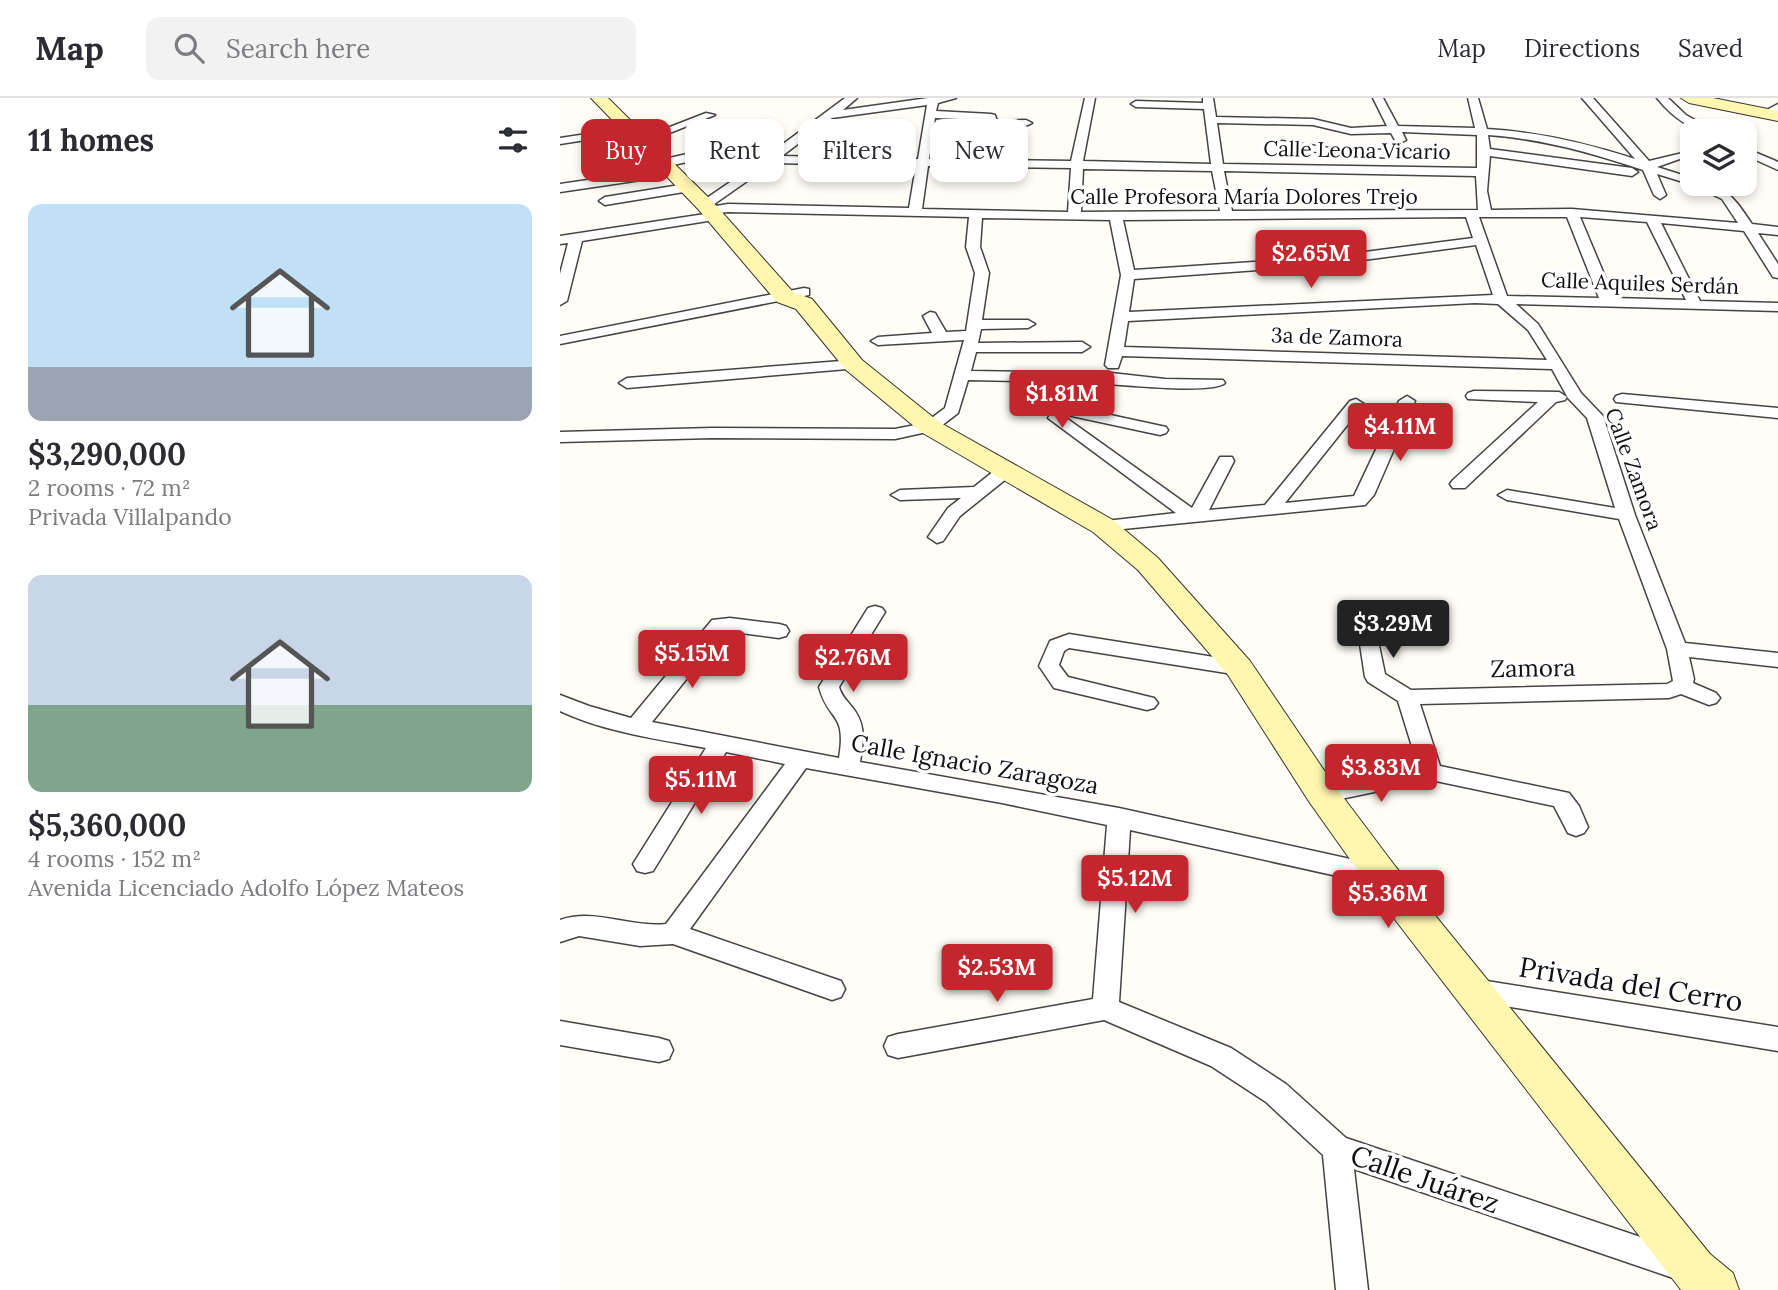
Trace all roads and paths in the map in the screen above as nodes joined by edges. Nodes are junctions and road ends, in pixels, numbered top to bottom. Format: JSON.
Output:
{"nodes":[{"id":1,"x":829,"y":98,"type":"edge"},
{"id":2,"x":951,"y":98,"type":"edge"},
{"id":3,"x":1090,"y":98,"type":"edge"},
{"id":4,"x":1378,"y":98,"type":"edge"},
{"id":5,"x":1474,"y":98,"type":"edge"},
{"id":6,"x":1587,"y":98,"type":"edge"},
{"id":7,"x":1662,"y":98,"type":"edge"},
{"id":8,"x":1689,"y":98,"type":"edge"},
{"id":9,"x":850,"y":100,"type":"edge"},
{"id":10,"x":933,"y":100,"type":"edge"},
{"id":11,"x":1723,"y":100,"type":"edge"},
{"id":12,"x":1209,"y":102,"type":"edge"},
{"id":13,"x":612,"y":104,"type":"edge"},
{"id":14,"x":1136,"y":104,"type":"dead end"},
{"id":15,"x":1774,"y":112,"type":"edge"},
{"id":16,"x":930,"y":114,"type":"junction"},
{"id":17,"x":710,"y":115,"type":"dead end"},
{"id":18,"x":831,"y":115,"type":"junction"},
{"id":19,"x":624,"y":119,"type":"edge"},
{"id":20,"x":991,"y":119,"type":"edge"},
{"id":21,"x":1686,"y":119,"type":"edge"},
{"id":22,"x":1212,"y":120,"type":"junction"},
{"id":23,"x":671,"y":124,"type":"edge"},
{"id":24,"x":1395,"y":130,"type":"junction"},
{"id":25,"x":1482,"y":134,"type":"junction"},
{"id":26,"x":581,"y":138,"type":"edge"},
{"id":27,"x":671,"y":140,"type":"edge"},
{"id":28,"x":560,"y":141,"type":"edge"},
{"id":29,"x":1282,"y":144,"type":"dead end"},
{"id":30,"x":784,"y":150,"type":"edge"},
{"id":31,"x":1484,"y":152,"type":"junction"},
{"id":32,"x":1757,"y":152,"type":"edge"},
{"id":33,"x":1778,"y":153,"type":"edge"},
{"id":34,"x":1409,"y":155,"type":"junction"},
{"id":35,"x":685,"y":156,"type":"edge"},
{"id":36,"x":1680,"y":156,"type":"edge"},
{"id":37,"x":1757,"y":157,"type":"edge"},
{"id":38,"x":784,"y":159,"type":"edge"},
{"id":39,"x":923,"y":162,"type":"junction"},
{"id":40,"x":1077,"y":163,"type":"junction"},
{"id":41,"x":1217,"y":165,"type":"junction"},
{"id":42,"x":1776,"y":166,"type":"edge"},
{"id":43,"x":671,"y":171,"type":"edge"},
{"id":44,"x":1420,"y":171,"type":"junction"},
{"id":45,"x":1649,"y":171,"type":"junction"},
{"id":46,"x":1480,"y":172,"type":"junction"},
{"id":47,"x":1680,"y":179,"type":"edge"},
{"id":48,"x":591,"y":182,"type":"edge"},
{"id":49,"x":702,"y":182,"type":"edge"},
{"id":50,"x":739,"y":182,"type":"edge"},
{"id":51,"x":560,"y":188,"type":"edge"},
{"id":52,"x":686,"y":188,"type":"junction"},
{"id":53,"x":1660,"y":195,"type":"dead end"},
{"id":54,"x":1727,"y":196,"type":"edge"},
{"id":55,"x":713,"y":200,"type":"junction"},
{"id":56,"x":605,"y":201,"type":"dead end"},
{"id":57,"x":915,"y":213,"type":"junction"},
{"id":58,"x":1478,"y":213,"type":"junction"},
{"id":59,"x":1572,"y":213,"type":"junction"},
{"id":60,"x":976,"y":215,"type":"junction"},
{"id":61,"x":1074,"y":216,"type":"junction"},
{"id":62,"x":1116,"y":216,"type":"junction"},
{"id":63,"x":1227,"y":216,"type":"junction"},
{"id":64,"x":1652,"y":218,"type":"junction"},
{"id":65,"x":1750,"y":227,"type":"junction"},
{"id":66,"x":1778,"y":231,"type":"edge"},
{"id":67,"x":576,"y":238,"type":"junction"},
{"id":68,"x":560,"y":240,"type":"edge"},
{"id":69,"x":1480,"y":240,"type":"junction"},
{"id":70,"x":1778,"y":274,"type":"edge"},
{"id":71,"x":1128,"y":275,"type":"junction"},
{"id":72,"x":798,"y":298,"type":"junction"},
{"id":73,"x":1502,"y":300,"type":"junction"},
{"id":74,"x":560,"y":301,"type":"edge"},
{"id":75,"x":1609,"y":304,"type":"junction"},
{"id":76,"x":1696,"y":306,"type":"junction"},
{"id":77,"x":1778,"y":307,"type":"edge"},
{"id":78,"x":930,"y":316,"type":"dead end"},
{"id":79,"x":1120,"y":317,"type":"junction"},
{"id":80,"x":1028,"y":324,"type":"dead end"},
{"id":81,"x":973,"y":336,"type":"junction"},
{"id":82,"x":941,"y":337,"type":"junction"},
{"id":83,"x":560,"y":340,"type":"edge"},
{"id":84,"x":878,"y":341,"type":"dead end"},
{"id":85,"x":1082,"y":346,"type":"dead end"},
{"id":86,"x":1115,"y":351,"type":"junction"},
{"id":87,"x":854,"y":365,"type":"junction"},
{"id":88,"x":1558,"y":365,"type":"junction"},
{"id":89,"x":962,"y":375,"type":"junction"},
{"id":90,"x":1071,"y":378,"type":"junction"},
{"id":91,"x":1111,"y":379,"type":"junction"},
{"id":92,"x":627,"y":383,"type":"dead end"},
{"id":93,"x":1217,"y":383,"type":"dead end"},
{"id":94,"x":1574,"y":395,"type":"junction"},
{"id":95,"x":1474,"y":396,"type":"dead end"},
{"id":96,"x":1550,"y":398,"type":"junction"},
{"id":97,"x":1622,"y":399,"type":"dead end"},
{"id":98,"x":1407,"y":401,"type":"dead end"},
{"id":99,"x":1356,"y":404,"type":"dead end"},
{"id":100,"x":1778,"y":413,"type":"edge"},
{"id":101,"x":1056,"y":418,"type":"dead end"},
{"id":102,"x":930,"y":427,"type":"junction"},
{"id":103,"x":1160,"y":430,"type":"dead end"},
{"id":104,"x":560,"y":437,"type":"edge"},
{"id":105,"x":1226,"y":461,"type":"dead end"},
{"id":106,"x":1005,"y":471,"type":"junction"},
{"id":107,"x":1458,"y":484,"type":"dead end"},
{"id":108,"x":977,"y":492,"type":"junction"},
{"id":109,"x":901,"y":495,"type":"dead end"},
{"id":110,"x":1507,"y":495,"type":"dead end"},
{"id":111,"x":1271,"y":509,"type":"junction"},
{"id":112,"x":1626,"y":515,"type":"junction"},
{"id":113,"x":1194,"y":516,"type":"junction"},
{"id":114,"x":1103,"y":526,"type":"junction"},
{"id":115,"x":937,"y":537,"type":"dead end"},
{"id":116,"x":875,"y":611,"type":"dead end"},
{"id":117,"x":779,"y":631,"type":"dead end"},
{"id":118,"x":1368,"y":631,"type":"dead end"},
{"id":119,"x":1677,"y":649,"type":"junction"},
{"id":120,"x":1778,"y":660,"type":"edge"},
{"id":121,"x":1240,"y":668,"type":"junction"},
{"id":122,"x":1681,"y":686,"type":"junction"},
{"id":123,"x":1407,"y":697,"type":"junction"},
{"id":124,"x":1709,"y":698,"type":"dead end"},
{"id":125,"x":560,"y":702,"type":"edge"},
{"id":126,"x":1147,"y":703,"type":"dead end"},
{"id":127,"x":636,"y":727,"type":"junction"},
{"id":128,"x":720,"y":744,"type":"junction"},
{"id":129,"x":801,"y":759,"type":"junction"},
{"id":130,"x":848,"y":768,"type":"junction"},
{"id":131,"x":1431,"y":772,"type":"junction"},
{"id":132,"x":1322,"y":794,"type":"junction"},
{"id":133,"x":1119,"y":817,"type":"junction"},
{"id":134,"x":1576,"y":827,"type":"dead end"},
{"id":135,"x":645,"y":864,"type":"dead end"},
{"id":136,"x":1382,"y":876,"type":"junction"},
{"id":137,"x":563,"y":930,"type":"edge"},
{"id":138,"x":673,"y":934,"type":"junction"},
{"id":139,"x":832,"y":989,"type":"dead end"},
{"id":140,"x":1474,"y":990,"type":"junction"},
{"id":141,"x":1105,"y":1008,"type":"junction"},
{"id":142,"x":560,"y":1032,"type":"edge"},
{"id":143,"x":1778,"y":1039,"type":"edge"},
{"id":144,"x":898,"y":1046,"type":"dead end"},
{"id":145,"x":659,"y":1050,"type":"dead end"},
{"id":146,"x":1337,"y":1149,"type":"junction"},
{"id":147,"x":1705,"y":1280,"type":"edge"},
{"id":148,"x":1352,"y":1290,"type":"edge"}],
"edges":[{"from":1,"to":9,"type":"street"},
{"from":2,"to":10,"type":"street"},
{"from":3,"to":40,"type":"street"},
{"from":4,"to":24,"type":"street"},
{"from":5,"to":25,"type":"street","name":"Calle Zamora"},
{"from":6,"to":45,"type":"street"},
{"from":7,"to":21,"type":"street"},
{"from":8,"to":11,"type":"street"},
{"from":9,"to":18,"type":"street"},
{"from":10,"to":16,"type":"street"},
{"from":10,"to":18,"type":"street"},
{"from":11,"to":15,"type":"street"},
{"from":12,"to":14,"type":"street"},
{"from":12,"to":22,"type":"street"},
{"from":13,"to":19,"type":"street"},
{"from":16,"to":20,"type":"street"},
{"from":16,"to":39,"type":"street"},
{"from":17,"to":23,"type":"street"},
{"from":18,"to":30,"type":"street"},
{"from":22,"to":24,"type":"street"},
{"from":22,"to":41,"type":"street"},
{"from":24,"to":25,"type":"street"},
{"from":24,"to":34,"type":"street"},
{"from":25,"to":31,"type":"street","name":"Calle Zamora"},
{"from":25,"to":45,"type":"street"},
{"from":26,"to":28,"type":"street"},
{"from":27,"to":35,"type":"street"},
{"from":29,"to":34,"type":"street"},
{"from":31,"to":45,"type":"street"},
{"from":31,"to":46,"type":"street","name":"Calle Zamora"},
{"from":32,"to":33,"type":"street"},
{"from":34,"to":44,"type":"street"},
{"from":36,"to":45,"type":"street"},
{"from":37,"to":42,"type":"street"},
{"from":38,"to":39,"type":"street","name":"Calle Leona Vicario"},
{"from":39,"to":40,"type":"street","name":"Calle Leona Vicario"},
{"from":39,"to":57,"type":"street"},
{"from":40,"to":41,"type":"street","name":"Calle Leona Vicario"},
{"from":40,"to":61,"type":"street"},
{"from":41,"to":44,"type":"street","name":"Calle Leona Vicario"},
{"from":41,"to":63,"type":"street"},
{"from":43,"to":52,"type":"street"},
{"from":44,"to":46,"type":"street","name":"Calle Leona Vicario"},
{"from":45,"to":47,"type":"street"},
{"from":45,"to":53,"type":"street"},
{"from":46,"to":58,"type":"street","name":"Calle Zamora"},
{"from":48,"to":51,"type":"street","name":"Calle Leona Vicario"},
{"from":49,"to":55,"type":"street"},
{"from":50,"to":55,"type":"street"},
{"from":52,"to":55,"type":"street"},
{"from":52,"to":56,"type":"street"},
{"from":54,"to":65,"type":"street"},
{"from":55,"to":57,"type":"street","name":"Calle Profesora María Dolores Trejo"},
{"from":55,"to":67,"type":"street","name":"Calle Profesora María Dolores Trejo"},
{"from":55,"to":72,"type":"street"},
{"from":57,"to":60,"type":"street","name":"Calle Profesora María Dolores Trejo"},
{"from":58,"to":59,"type":"street","name":"Calle Profesora María Dolores Trejo"},
{"from":58,"to":63,"type":"street","name":"Calle Profesora María Dolores Trejo"},
{"from":58,"to":69,"type":"street","name":"Calle Zamora"},
{"from":59,"to":64,"type":"street","name":"Calle Profesora María Dolores Trejo"},
{"from":59,"to":75,"type":"street"},
{"from":60,"to":61,"type":"street","name":"Calle Profesora María Dolores Trejo"},
{"from":60,"to":81,"type":"street"},
{"from":61,"to":62,"type":"street","name":"Calle Profesora María Dolores Trejo"},
{"from":62,"to":63,"type":"street","name":"Calle Profesora María Dolores Trejo"},
{"from":62,"to":71,"type":"street"},
{"from":64,"to":65,"type":"street","name":"Calle Profesora María Dolores Trejo"},
{"from":64,"to":76,"type":"street"},
{"from":65,"to":66,"type":"street","name":"Calle Profesora María Dolores Trejo"},
{"from":65,"to":70,"type":"street"},
{"from":67,"to":68,"type":"street","name":"Calle Profesora María Dolores Trejo"},
{"from":67,"to":74,"type":"street"},
{"from":69,"to":71,"type":"street"},
{"from":69,"to":73,"type":"street","name":"Calle Zamora"},
{"from":71,"to":79,"type":"street"},
{"from":72,"to":83,"type":"street"},
{"from":72,"to":87,"type":"street"},
{"from":73,"to":75,"type":"street","name":"Calle Aquiles Serdán"},
{"from":73,"to":79,"type":"street","name":"Calle Aquiles Serdán"},
{"from":73,"to":88,"type":"street","name":"Calle Zamora"},
{"from":75,"to":76,"type":"street","name":"Calle Aquiles Serdán"},
{"from":76,"to":77,"type":"street","name":"Calle Aquiles Serdán"},
{"from":78,"to":82,"type":"street"},
{"from":79,"to":86,"type":"street"},
{"from":80,"to":81,"type":"street"},
{"from":81,"to":82,"type":"street"},
{"from":81,"to":85,"type":"street"},
{"from":81,"to":89,"type":"street"},
{"from":82,"to":84,"type":"street"},
{"from":86,"to":88,"type":"street","name":"3a de Zamora"},
{"from":86,"to":91,"type":"street"},
{"from":87,"to":92,"type":"street"},
{"from":87,"to":102,"type":"street"},
{"from":88,"to":94,"type":"street","name":"Calle Zamora"},
{"from":89,"to":90,"type":"street"},
{"from":89,"to":102,"type":"street"},
{"from":90,"to":91,"type":"street"},
{"from":90,"to":103,"type":"street"},
{"from":91,"to":93,"type":"street"},
{"from":94,"to":96,"type":"street"},
{"from":94,"to":112,"type":"street","name":"Calle Zamora"},
{"from":95,"to":96,"type":"street"},
{"from":96,"to":107,"type":"street"},
{"from":97,"to":100,"type":"street"},
{"from":98,"to":111,"type":"street"},
{"from":99,"to":111,"type":"street"},
{"from":101,"to":113,"type":"street"},
{"from":102,"to":104,"type":"street"},
{"from":102,"to":106,"type":"street"},
{"from":105,"to":113,"type":"street"},
{"from":106,"to":108,"type":"street"},
{"from":106,"to":114,"type":"street"},
{"from":108,"to":109,"type":"street"},
{"from":108,"to":115,"type":"street"},
{"from":110,"to":112,"type":"street"},
{"from":111,"to":113,"type":"street"},
{"from":112,"to":119,"type":"street","name":"Calle Zamora"},
{"from":113,"to":114,"type":"street"},
{"from":114,"to":121,"type":"street"},
{"from":116,"to":130,"type":"street"},
{"from":117,"to":127,"type":"street"},
{"from":118,"to":123,"type":"street"},
{"from":119,"to":120,"type":"street"},
{"from":119,"to":122,"type":"street","name":"Calle Zamora"},
{"from":121,"to":126,"type":"street"},
{"from":121,"to":132,"type":"street"},
{"from":122,"to":123,"type":"street","name":"Zamora"},
{"from":122,"to":124,"type":"street"},
{"from":123,"to":131,"type":"street"},
{"from":125,"to":127,"type":"street","name":"Calle Ignacio Zaragoza"},
{"from":127,"to":128,"type":"street","name":"Calle Ignacio Zaragoza"},
{"from":128,"to":129,"type":"street","name":"Calle Ignacio Zaragoza"},
{"from":128,"to":135,"type":"street"},
{"from":129,"to":130,"type":"street","name":"Calle Ignacio Zaragoza"},
{"from":129,"to":138,"type":"street"},
{"from":130,"to":133,"type":"street","name":"Calle Ignacio Zaragoza"},
{"from":131,"to":132,"type":"street"},
{"from":131,"to":134,"type":"street"},
{"from":132,"to":136,"type":"street"},
{"from":133,"to":136,"type":"street","name":"Calle Ignacio Zaragoza"},
{"from":133,"to":141,"type":"street"},
{"from":136,"to":140,"type":"street"},
{"from":137,"to":138,"type":"street"},
{"from":138,"to":139,"type":"street"},
{"from":140,"to":143,"type":"street","name":"Privada del Cerro"},
{"from":140,"to":147,"type":"street"},
{"from":141,"to":144,"type":"street"},
{"from":141,"to":146,"type":"street","name":"Calle Juárez"},
{"from":142,"to":145,"type":"street"},
{"from":146,"to":147,"type":"street","name":"Calle Juárez"},
{"from":146,"to":148,"type":"street"}]}
